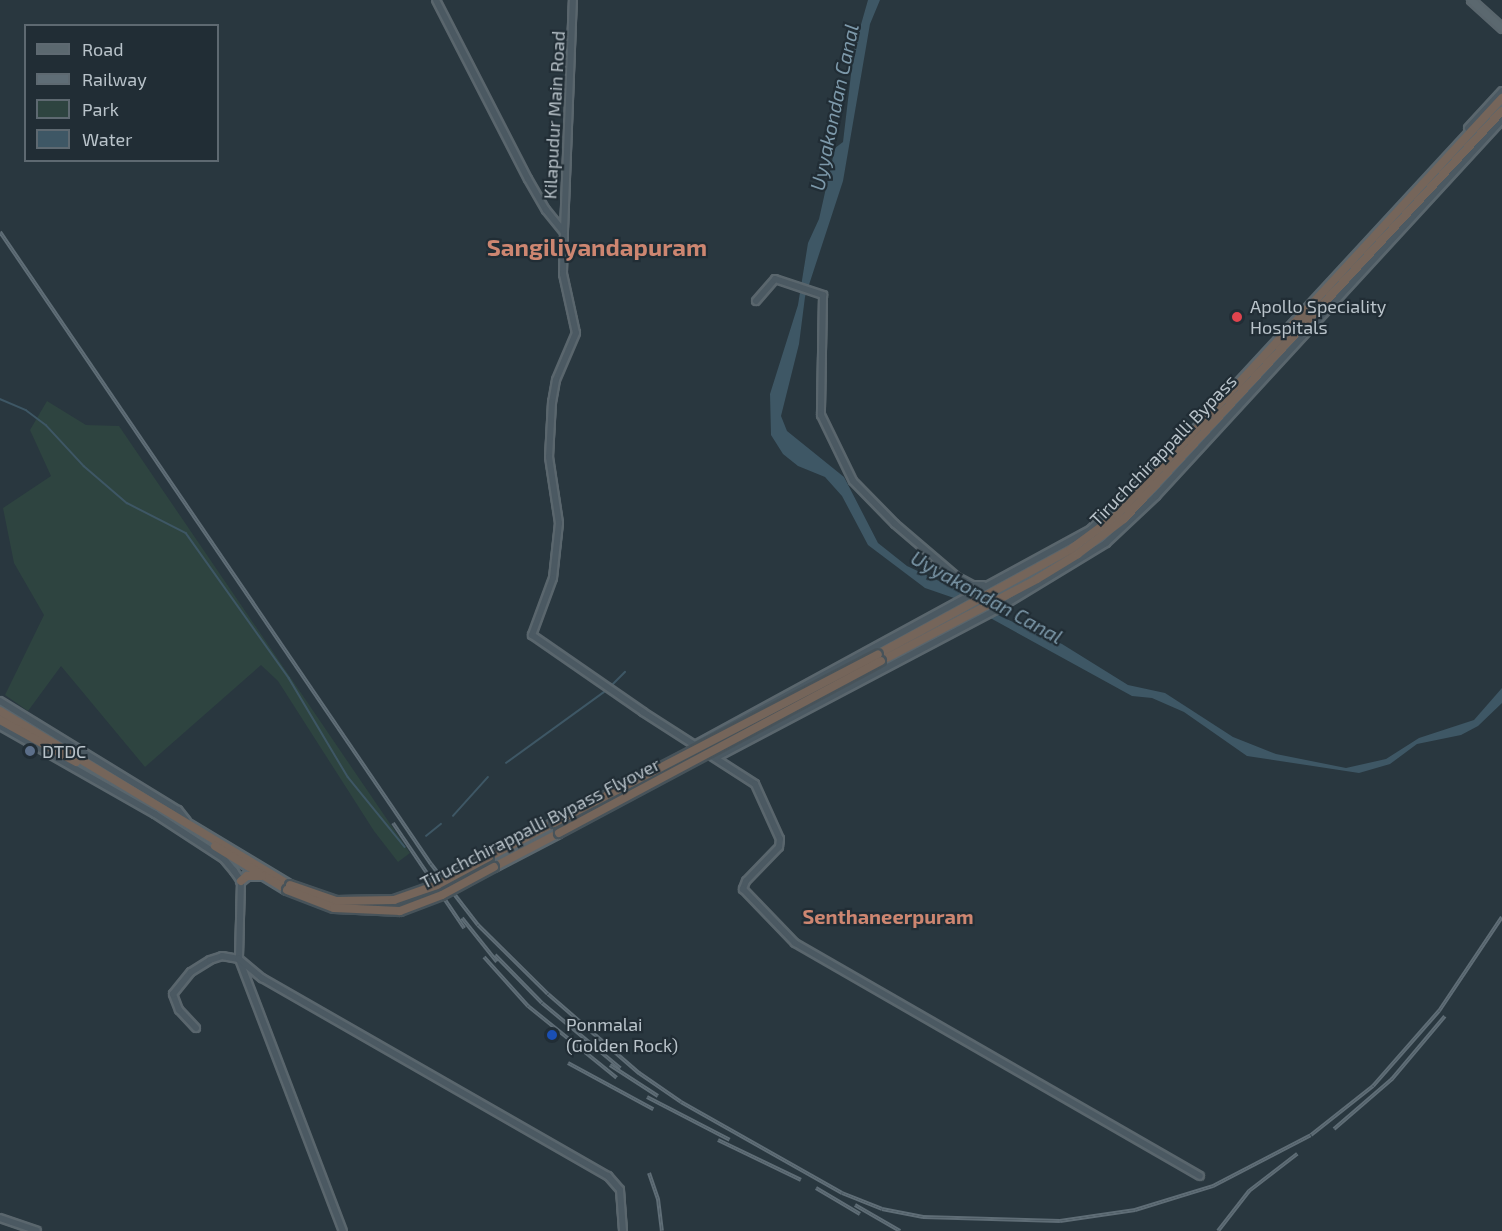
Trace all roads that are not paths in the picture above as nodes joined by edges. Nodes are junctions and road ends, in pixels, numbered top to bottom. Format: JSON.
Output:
{"nodes":[{"id":1,"x":436,"y":0,"type":"edge"},
{"id":2,"x":573,"y":0,"type":"edge"},
{"id":3,"x":1471,"y":0,"type":"edge"},
{"id":4,"x":1502,"y":28,"type":"edge"},
{"id":5,"x":1502,"y":91,"type":"edge"},
{"id":6,"x":1502,"y":98,"type":"edge"},
{"id":7,"x":1502,"y":111,"type":"edge"},
{"id":8,"x":1502,"y":120,"type":"edge"},
{"id":9,"x":1473,"y":137,"type":"junction"},
{"id":10,"x":564,"y":232,"type":"junction"},
{"id":11,"x":1358,"y":253,"type":"junction"},
{"id":12,"x":756,"y":302,"type":"dead end"},
{"id":13,"x":1006,"y":577,"type":"junction"},
{"id":14,"x":977,"y":595,"type":"junction"},
{"id":15,"x":894,"y":645,"type":"junction"},
{"id":16,"x":0,"y":701,"type":"edge"},
{"id":17,"x":0,"y":711,"type":"edge"},
{"id":18,"x":0,"y":720,"type":"edge"},
{"id":19,"x":0,"y":726,"type":"edge"},
{"id":20,"x":697,"y":744,"type":"junction"},
{"id":21,"x":717,"y":756,"type":"junction"},
{"id":22,"x":189,"y":824,"type":"junction"},
{"id":23,"x":262,"y":876,"type":"junction"},
{"id":24,"x":241,"y":881,"type":"junction"},
{"id":25,"x":288,"y":887,"type":"junction"},
{"id":26,"x":239,"y":959,"type":"junction"},
{"id":27,"x":196,"y":1028,"type":"dead end"},
{"id":28,"x":1200,"y":1176,"type":"dead end"},
{"id":29,"x":0,"y":1218,"type":"edge"},
{"id":30,"x":37,"y":1231,"type":"edge"},
{"id":31,"x":343,"y":1231,"type":"edge"},
{"id":32,"x":623,"y":1231,"type":"edge"}],
"edges":[{"from":1,"to":10,"type":"street"},
{"from":2,"to":10,"type":"street","name":"Kilapudur Main Road"},
{"from":3,"to":4,"type":"main road"},
{"from":5,"to":11,"type":"street"},
{"from":6,"to":9,"type":"highway"},
{"from":7,"to":9,"type":"highway"},
{"from":8,"to":21,"type":"street"},
{"from":9,"to":11,"type":"highway"},
{"from":9,"to":15,"type":"highway","name":"Tiruchchirappalli Bypass"},
{"from":10,"to":20,"type":"street","name":"Kilapudur Main Road"},
{"from":11,"to":13,"type":"street"},
{"from":11,"to":14,"type":"highway","name":"Tiruchchirappalli Bypass"},
{"from":12,"to":13,"type":"street"},
{"from":13,"to":14,"type":"street"},
{"from":14,"to":15,"type":"highway","name":"Tiruchchirappalli Bypass"},
{"from":14,"to":15,"type":"street"},
{"from":15,"to":20,"type":"street"},
{"from":15,"to":25,"type":"highway","name":"Tiruchchirappalli Bypass Flyover","bridge":true},
{"from":16,"to":22,"type":"street"},
{"from":17,"to":22,"type":"highway","name":"Tiruchchirappalli Bypass Flyover"},
{"from":18,"to":23,"type":"highway","name":"Tiruchchirappalli Bypass Flyover"},
{"from":19,"to":24,"type":"street"},
{"from":20,"to":21,"type":"street"},
{"from":21,"to":28,"type":"street"},
{"from":22,"to":25,"type":"highway","name":"Tiruchchirappalli Bypass Flyover"},
{"from":23,"to":24,"type":"highway"},
{"from":23,"to":25,"type":"highway","name":"Tiruchchirappalli Bypass Flyover"},
{"from":24,"to":26,"type":"street"},
{"from":26,"to":27,"type":"street"},
{"from":26,"to":31,"type":"street"},
{"from":26,"to":32,"type":"street"},
{"from":29,"to":30,"type":"street"}]}
